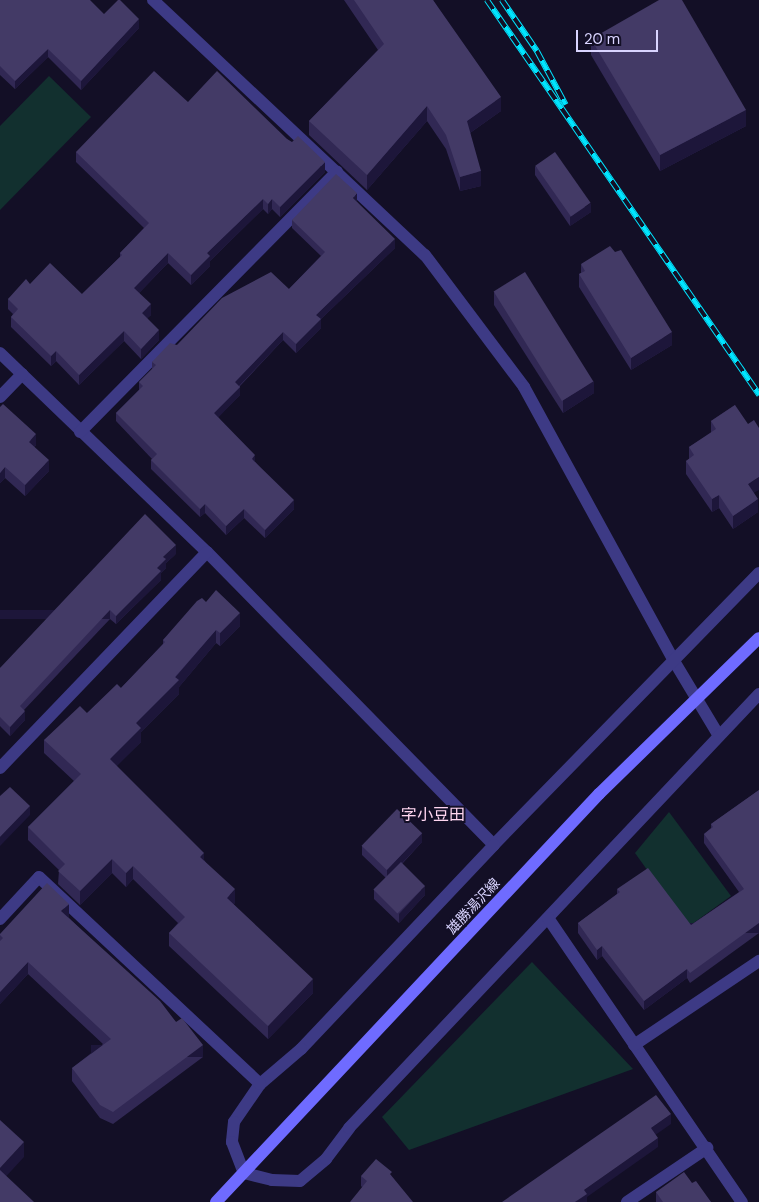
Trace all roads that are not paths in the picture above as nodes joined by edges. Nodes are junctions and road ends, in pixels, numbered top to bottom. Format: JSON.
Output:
{"nodes":[{"id":1,"x":153,"y":0,"type":"edge"},
{"id":2,"x":338,"y":171,"type":"junction"},
{"id":3,"x":0,"y":352,"type":"edge"},
{"id":4,"x":22,"y":374,"type":"junction"},
{"id":5,"x":0,"y":396,"type":"edge"},
{"id":6,"x":80,"y":432,"type":"junction"},
{"id":7,"x":207,"y":552,"type":"junction"},
{"id":8,"x":759,"y":574,"type":"edge"},
{"id":9,"x":759,"y":638,"type":"edge"},
{"id":10,"x":674,"y":661,"type":"junction"},
{"id":11,"x":759,"y":694,"type":"edge"},
{"id":12,"x":719,"y":736,"type":"junction"},
{"id":13,"x":0,"y":768,"type":"edge"},
{"id":14,"x":494,"y":845,"type":"junction"},
{"id":15,"x":548,"y":918,"type":"junction"},
{"id":16,"x":0,"y":920,"type":"edge"},
{"id":17,"x":759,"y":961,"type":"edge"},
{"id":18,"x":634,"y":1045,"type":"junction"},
{"id":19,"x":260,"y":1084,"type":"junction"},
{"id":20,"x":707,"y":1148,"type":"junction"},
{"id":21,"x":244,"y":1173,"type":"junction"},
{"id":22,"x":216,"y":1202,"type":"edge"},
{"id":23,"x":627,"y":1202,"type":"edge"},
{"id":24,"x":742,"y":1202,"type":"edge"}],
"edges":[{"from":1,"to":2,"type":"street"},
{"from":2,"to":6,"type":"street"},
{"from":2,"to":10,"type":"street"},
{"from":3,"to":4,"type":"street"},
{"from":4,"to":5,"type":"street"},
{"from":4,"to":6,"type":"street"},
{"from":6,"to":7,"type":"street"},
{"from":7,"to":13,"type":"street"},
{"from":7,"to":14,"type":"street"},
{"from":8,"to":10,"type":"street"},
{"from":9,"to":21,"type":"main road","name":"雄勝湯沢線","bridge":true},
{"from":10,"to":12,"type":"street"},
{"from":10,"to":14,"type":"street"},
{"from":11,"to":12,"type":"street"},
{"from":12,"to":15,"type":"street"},
{"from":14,"to":19,"type":"street"},
{"from":15,"to":18,"type":"street"},
{"from":15,"to":21,"type":"street"},
{"from":16,"to":19,"type":"street"},
{"from":17,"to":18,"type":"street"},
{"from":18,"to":20,"type":"street"},
{"from":19,"to":21,"type":"street"},
{"from":20,"to":23,"type":"street"},
{"from":20,"to":24,"type":"street"},
{"from":21,"to":22,"type":"main road","name":"雄勝湯沢線"}]}
